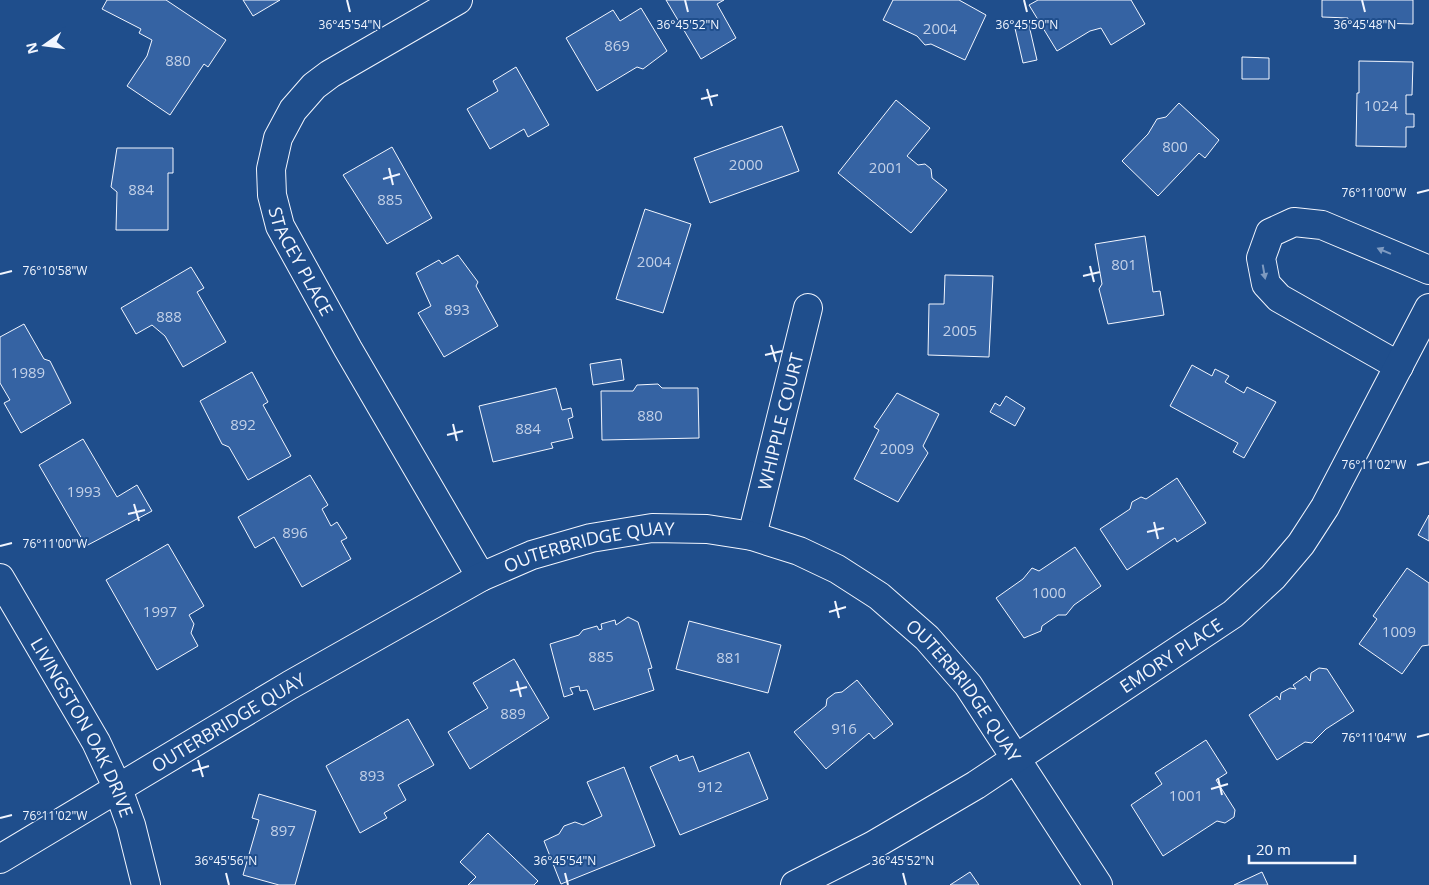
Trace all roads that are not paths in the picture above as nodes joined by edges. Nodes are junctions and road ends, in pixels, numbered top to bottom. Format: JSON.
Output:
{"nodes":[{"id":1,"x":458,"y":0,"type":"edge"},
{"id":2,"x":1429,"y":270,"type":"edge"},
{"id":3,"x":808,"y":308,"type":"dead end"},
{"id":4,"x":1429,"y":308,"type":"edge"},
{"id":5,"x":1399,"y":366,"type":"junction"},
{"id":6,"x":752,"y":536,"type":"junction"},
{"id":7,"x":481,"y":577,"type":"junction"},
{"id":8,"x":0,"y":578,"type":"edge"},
{"id":9,"x":1017,"y":758,"type":"junction"},
{"id":10,"x":118,"y":789,"type":"junction"},
{"id":11,"x":0,"y":859,"type":"edge"},
{"id":12,"x":146,"y":885,"type":"edge"},
{"id":13,"x":795,"y":885,"type":"edge"},
{"id":14,"x":1098,"y":885,"type":"edge"}],
"edges":[{"from":1,"to":7,"type":"street","name":"STACEY PLACE"},
{"from":2,"to":5,"type":"street","one_way":true},
{"from":3,"to":6,"type":"street","name":"WHIPPLE COURT"},
{"from":4,"to":5,"type":"street","name":"EMORY PLACE"},
{"from":5,"to":9,"type":"street","name":"EMORY PLACE"},
{"from":6,"to":7,"type":"street","name":"OUTERBRIDGE QUAY"},
{"from":6,"to":9,"type":"street","name":"OUTERBRIDGE QUAY"},
{"from":7,"to":10,"type":"street","name":"OUTERBRIDGE QUAY"},
{"from":8,"to":10,"type":"street","name":"LIVINGSTON OAK DRIVE"},
{"from":9,"to":13,"type":"street","name":"EMORY PLACE"},
{"from":9,"to":14,"type":"street","name":"OUTERBRIDGE QUAY"},
{"from":10,"to":11,"type":"street","name":"OUTERBRIDGE QUAY"},
{"from":10,"to":12,"type":"street","name":"LIVINGSTON OAK DRIVE"}]}
